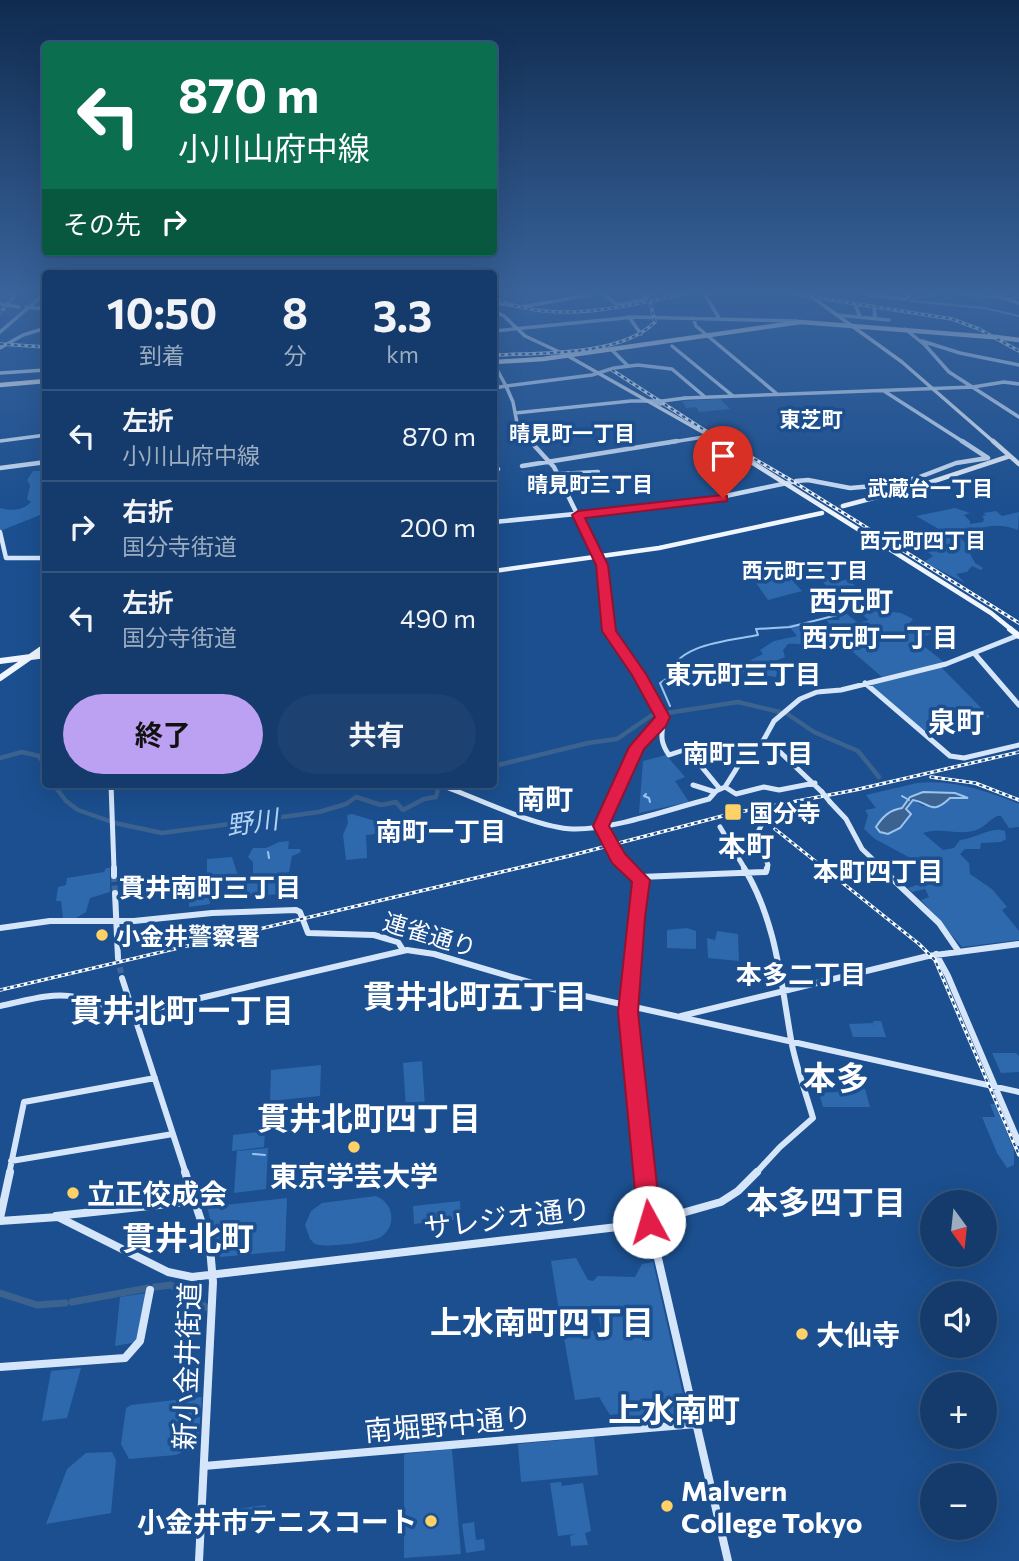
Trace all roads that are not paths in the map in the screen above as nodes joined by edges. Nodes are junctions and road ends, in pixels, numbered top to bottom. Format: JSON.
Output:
{"nodes":[{"id":1,"x":590,"y":368,"type":"edge"},
{"id":2,"x":620,"y":368,"type":"edge"},
{"id":3,"x":665,"y":368,"type":"edge"},
{"id":4,"x":699,"y":368,"type":"edge"},
{"id":5,"x":748,"y":368,"type":"edge"},
{"id":6,"x":909,"y":368,"type":"edge"},
{"id":7,"x":944,"y":368,"type":"edge"},
{"id":8,"x":497,"y":369,"type":"edge"},
{"id":9,"x":42,"y":370,"type":"edge"},
{"id":10,"x":0,"y":373,"type":"edge"},
{"id":11,"x":599,"y":373,"type":"junction"},
{"id":12,"x":42,"y":381,"type":"edge"},
{"id":13,"x":1019,"y":384,"type":"edge"},
{"id":14,"x":0,"y":385,"type":"edge"},
{"id":15,"x":506,"y":386,"type":"junction"},
{"id":16,"x":971,"y":387,"type":"junction"},
{"id":17,"x":497,"y":388,"type":"edge"},
{"id":18,"x":933,"y":388,"type":"junction"},
{"id":19,"x":884,"y":391,"type":"junction"},
{"id":20,"x":777,"y":394,"type":"junction"},
{"id":21,"x":733,"y":396,"type":"junction"},
{"id":22,"x":705,"y":397,"type":"junction"},
{"id":23,"x":647,"y":401,"type":"junction"},
{"id":24,"x":515,"y":414,"type":"junction"},
{"id":25,"x":1019,"y":417,"type":"edge"},
{"id":26,"x":979,"y":428,"type":"junction"},
{"id":27,"x":42,"y":436,"type":"edge"},
{"id":28,"x":710,"y":436,"type":"junction"},
{"id":29,"x":0,"y":441,"type":"edge"},
{"id":30,"x":1009,"y":455,"type":"junction"},
{"id":31,"x":988,"y":460,"type":"junction"},
{"id":32,"x":549,"y":461,"type":"junction"},
{"id":33,"x":42,"y":463,"type":"edge"},
{"id":34,"x":1019,"y":463,"type":"edge"},
{"id":35,"x":522,"y":466,"type":"dead end"},
{"id":36,"x":0,"y":468,"type":"edge"},
{"id":37,"x":598,"y":472,"type":"dead end"},
{"id":38,"x":558,"y":474,"type":"junction"},
{"id":39,"x":941,"y":481,"type":"junction"},
{"id":40,"x":782,"y":483,"type":"junction"},
{"id":41,"x":886,"y":485,"type":"junction"},
{"id":42,"x":895,"y":494,"type":"junction"},
{"id":43,"x":885,"y":496,"type":"junction"},
{"id":44,"x":844,"y":506,"type":"tunnel mouth"},
{"id":45,"x":827,"y":511,"type":"junction"},
{"id":46,"x":578,"y":515,"type":"junction"},
{"id":47,"x":497,"y":522,"type":"edge"},
{"id":48,"x":774,"y":524,"type":"junction"},
{"id":49,"x":766,"y":527,"type":"junction"},
{"id":50,"x":755,"y":528,"type":"junction"},
{"id":51,"x":1,"y":533,"type":"edge"},
{"id":52,"x":42,"y":558,"type":"edge"},
{"id":53,"x":598,"y":558,"type":"junction"},
{"id":54,"x":497,"y":570,"type":"edge"},
{"id":55,"x":1018,"y":635,"type":"edge"},
{"id":56,"x":974,"y":653,"type":"junction"},
{"id":57,"x":42,"y":655,"type":"edge"},
{"id":58,"x":26,"y":659,"type":"junction"},
{"id":59,"x":0,"y":662,"type":"edge"},
{"id":60,"x":0,"y":678,"type":"edge"},
{"id":61,"x":865,"y":683,"type":"junction"},
{"id":62,"x":1019,"y":705,"type":"edge"},
{"id":63,"x":659,"y":724,"type":"junction"},
{"id":64,"x":763,"y":741,"type":"junction"},
{"id":65,"x":1019,"y":745,"type":"edge"},
{"id":66,"x":815,"y":783,"type":"junction"},
{"id":67,"x":693,"y":785,"type":"dead end"},
{"id":68,"x":111,"y":788,"type":"edge"},
{"id":69,"x":449,"y":788,"type":"edge"},
{"id":70,"x":720,"y":789,"type":"junction"},
{"id":71,"x":762,"y":824,"type":"dead end"},
{"id":72,"x":601,"y":826,"type":"junction"},
{"id":73,"x":720,"y":827,"type":"dead end"},
{"id":74,"x":748,"y":874,"type":"junction"},
{"id":75,"x":114,"y":876,"type":"tunnel mouth"},
{"id":76,"x":640,"y":877,"type":"junction"},
{"id":77,"x":115,"y":892,"type":"tunnel mouth"},
{"id":78,"x":116,"y":921,"type":"junction"},
{"id":79,"x":0,"y":928,"type":"edge"},
{"id":80,"x":1019,"y":944,"type":"edge"},
{"id":81,"x":403,"y":950,"type":"junction"},
{"id":82,"x":959,"y":952,"type":"junction"},
{"id":83,"x":936,"y":954,"type":"junction"},
{"id":84,"x":118,"y":958,"type":"tunnel mouth"},
{"id":85,"x":122,"y":978,"type":"tunnel mouth"},
{"id":86,"x":783,"y":990,"type":"junction"},
{"id":87,"x":0,"y":1006,"type":"edge"},
{"id":88,"x":629,"y":1006,"type":"junction"},
{"id":89,"x":133,"y":1013,"type":"junction"},
{"id":90,"x":679,"y":1017,"type":"junction"},
{"id":91,"x":792,"y":1042,"type":"junction"},
{"id":92,"x":155,"y":1078,"type":"junction"},
{"id":93,"x":995,"y":1087,"type":"junction"},
{"id":94,"x":1019,"y":1092,"type":"edge"},
{"id":95,"x":173,"y":1134,"type":"junction"},
{"id":96,"x":1019,"y":1143,"type":"edge"},
{"id":97,"x":11,"y":1161,"type":"junction"},
{"id":98,"x":196,"y":1201,"type":"junction"},
{"id":99,"x":54,"y":1216,"type":"junction"},
{"id":100,"x":0,"y":1220,"type":"edge"},
{"id":101,"x":649,"y":1222,"type":"junction"},
{"id":102,"x":213,"y":1275,"type":"junction"},
{"id":103,"x":150,"y":1290,"type":"dead end"},
{"id":104,"x":0,"y":1367,"type":"edge"},
{"id":105,"x":696,"y":1424,"type":"junction"},
{"id":106,"x":204,"y":1466,"type":"junction"},
{"id":107,"x":199,"y":1561,"type":"edge"},
{"id":108,"x":728,"y":1561,"type":"edge"}],
"edges":[{"from":1,"to":11,"type":"main road"},
{"from":2,"to":11,"type":"street"},
{"from":3,"to":22,"type":"street"},
{"from":4,"to":21,"type":"street"},
{"from":5,"to":20,"type":"street"},
{"from":6,"to":18,"type":"main road"},
{"from":7,"to":16,"type":"street"},
{"from":8,"to":15,"type":"street"},
{"from":9,"to":10,"type":"street"},
{"from":11,"to":15,"type":"street"},
{"from":11,"to":23,"type":"main road"},
{"from":12,"to":14,"type":"highway"},
{"from":13,"to":16,"type":"street"},
{"from":15,"to":17,"type":"street"},
{"from":15,"to":24,"type":"street"},
{"from":16,"to":18,"type":"street"},
{"from":16,"to":25,"type":"street"},
{"from":18,"to":19,"type":"street"},
{"from":18,"to":26,"type":"main road"},
{"from":19,"to":20,"type":"street"},
{"from":19,"to":31,"type":"street"},
{"from":20,"to":21,"type":"street"},
{"from":21,"to":22,"type":"street"},
{"from":22,"to":23,"type":"street","bridge":true},
{"from":23,"to":24,"type":"street"},
{"from":23,"to":28,"type":"main road"},
{"from":24,"to":32,"type":"street"},
{"from":26,"to":30,"type":"main road"},
{"from":26,"to":30,"type":"main road"},
{"from":27,"to":29,"type":"street"},
{"from":28,"to":32,"type":"street"},
{"from":28,"to":40,"type":"main road"},
{"from":30,"to":31,"type":"main road"},
{"from":30,"to":34,"type":"main road"},
{"from":30,"to":39,"type":"main road"},
{"from":31,"to":39,"type":"main road"},
{"from":31,"to":41,"type":"street"},
{"from":32,"to":35,"type":"street"},
{"from":32,"to":38,"type":"street"},
{"from":33,"to":36,"type":"street"},
{"from":37,"to":38,"type":"street"},
{"from":38,"to":46,"type":"street"},
{"from":39,"to":42,"type":"main road"},
{"from":39,"to":42,"type":"main road"},
{"from":40,"to":41,"type":"street"},
{"from":40,"to":45,"type":"main road"},
{"from":40,"to":46,"type":"street"},
{"from":41,"to":42,"type":"street"},
{"from":42,"to":43,"type":"main road"},
{"from":43,"to":43,"type":"main road"},
{"from":43,"to":44,"type":"main road"},
{"from":45,"to":48,"type":"main road"},
{"from":45,"to":55,"type":"main road"},
{"from":46,"to":47,"type":"street"},
{"from":46,"to":53,"type":"street"},
{"from":48,"to":49,"type":"main road"},
{"from":48,"to":50,"type":"main road"},
{"from":49,"to":50,"type":"main road"},
{"from":49,"to":53,"type":"main road"},
{"from":50,"to":53,"type":"main road"},
{"from":51,"to":52,"type":"street"},
{"from":53,"to":54,"type":"main road"},
{"from":53,"to":63,"type":"street"},
{"from":55,"to":56,"type":"street"},
{"from":56,"to":61,"type":"street"},
{"from":56,"to":62,"type":"street"},
{"from":57,"to":58,"type":"main road"},
{"from":57,"to":58,"type":"main road"},
{"from":58,"to":59,"type":"main road"},
{"from":58,"to":60,"type":"main road"},
{"from":61,"to":64,"type":"street"},
{"from":61,"to":65,"type":"street"},
{"from":63,"to":70,"type":"street"},
{"from":63,"to":72,"type":"street"},
{"from":64,"to":66,"type":"street"},
{"from":64,"to":70,"type":"street"},
{"from":66,"to":70,"type":"street"},
{"from":66,"to":82,"type":"street","bridge":true},
{"from":67,"to":70,"type":"street"},
{"from":68,"to":75,"type":"street"},
{"from":69,"to":72,"type":"street"},
{"from":70,"to":72,"type":"street"},
{"from":71,"to":74,"type":"street"},
{"from":72,"to":76,"type":"street"},
{"from":73,"to":74,"type":"street"},
{"from":74,"to":76,"type":"street"},
{"from":74,"to":86,"type":"street"},
{"from":76,"to":88,"type":"street"},
{"from":77,"to":78,"type":"street"},
{"from":78,"to":79,"type":"street","name":"連雀通り"},
{"from":78,"to":81,"type":"street","name":"連雀通り"},
{"from":78,"to":84,"type":"street"},
{"from":80,"to":82,"type":"street"},
{"from":81,"to":88,"type":"street","name":"連雀通り"},
{"from":81,"to":89,"type":"street"},
{"from":82,"to":83,"type":"street"},
{"from":83,"to":86,"type":"street"},
{"from":83,"to":93,"type":"street"},
{"from":85,"to":89,"type":"street","name":"新小金井街道"},
{"from":86,"to":90,"type":"street"},
{"from":86,"to":91,"type":"street"},
{"from":87,"to":89,"type":"street"},
{"from":88,"to":90,"type":"street","name":"連雀通り"},
{"from":88,"to":101,"type":"street"},
{"from":89,"to":92,"type":"street","name":"新小金井街道"},
{"from":90,"to":91,"type":"street","name":"連雀通り"},
{"from":91,"to":93,"type":"street","name":"連雀通り"},
{"from":91,"to":101,"type":"street","name":"サレジオ通り"},
{"from":92,"to":95,"type":"street","name":"新小金井街道"},
{"from":92,"to":97,"type":"street"},
{"from":93,"to":94,"type":"street","name":"連雀通り"},
{"from":93,"to":96,"type":"street"},
{"from":95,"to":97,"type":"street"},
{"from":95,"to":98,"type":"street","name":"新小金井街道"},
{"from":97,"to":100,"type":"street"},
{"from":98,"to":99,"type":"street"},
{"from":98,"to":102,"type":"street","name":"新小金井街道"},
{"from":99,"to":100,"type":"street"},
{"from":99,"to":102,"type":"street","name":"サレジオ通り"},
{"from":101,"to":102,"type":"street","name":"サレジオ通り"},
{"from":101,"to":105,"type":"street"},
{"from":102,"to":106,"type":"street","name":"新小金井街道"},
{"from":103,"to":104,"type":"street"},
{"from":105,"to":106,"type":"street","name":"南堀野中通り"},
{"from":105,"to":108,"type":"street"},
{"from":106,"to":107,"type":"street","name":"新小金井街道"}]}
